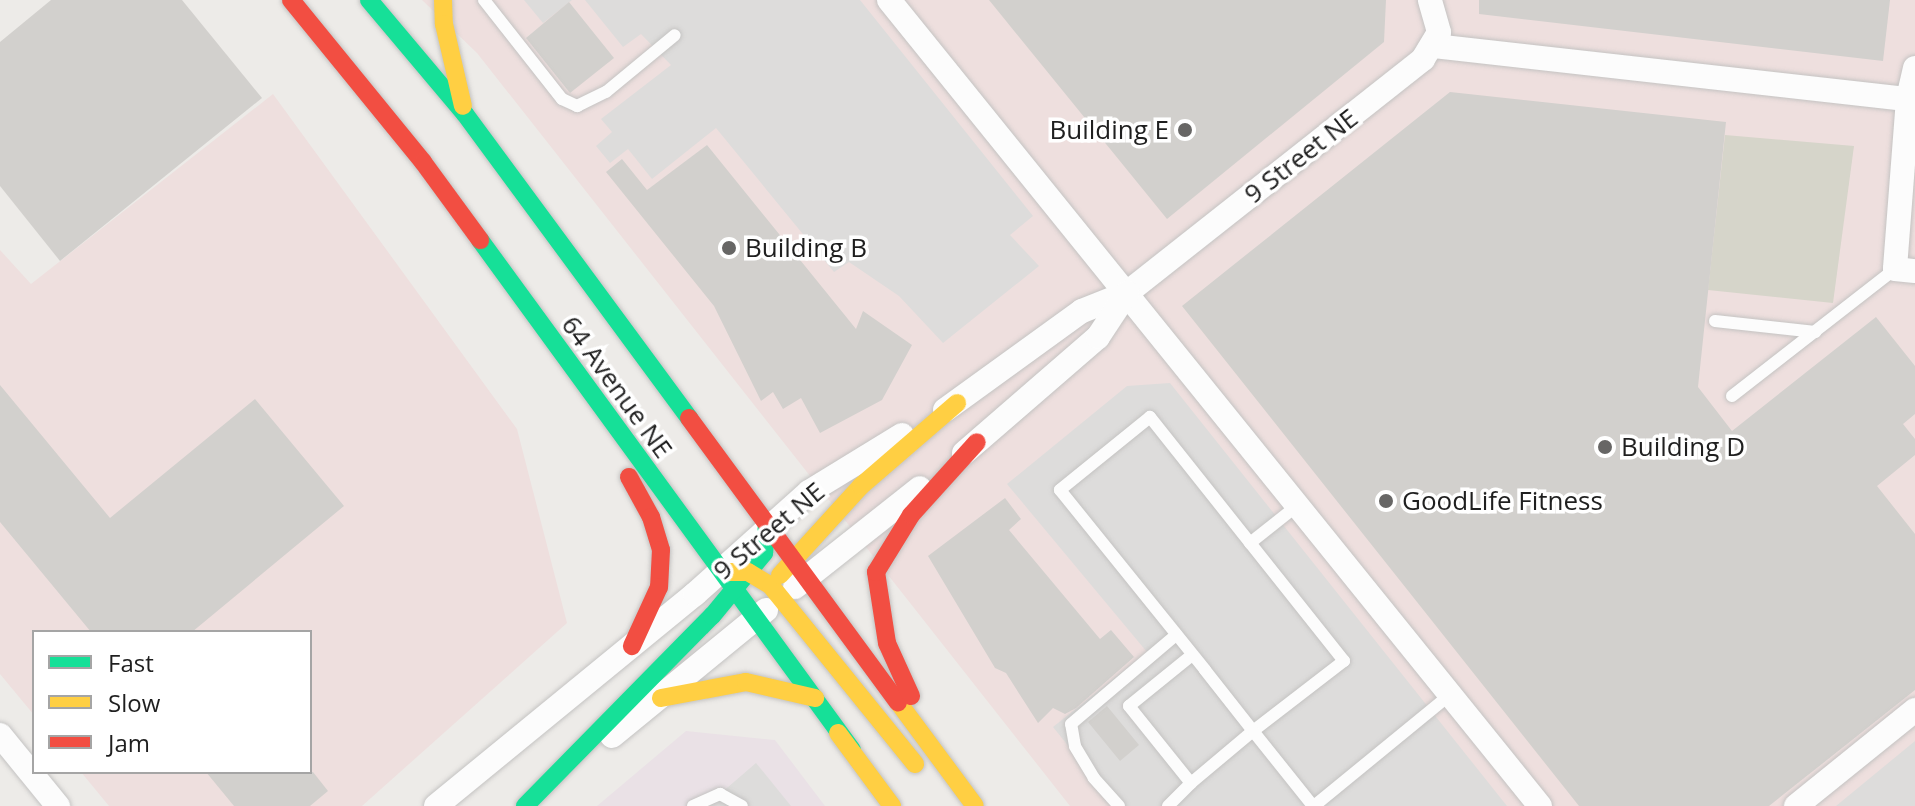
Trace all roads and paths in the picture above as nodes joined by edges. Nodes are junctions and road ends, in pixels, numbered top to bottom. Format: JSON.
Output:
{"nodes":[{"id":1,"x":291,"y":0,"type":"edge"},
{"id":2,"x":369,"y":0,"type":"edge"},
{"id":3,"x":443,"y":0,"type":"edge"},
{"id":4,"x":484,"y":0,"type":"edge"},
{"id":5,"x":496,"y":0,"type":"edge"},
{"id":6,"x":889,"y":0,"type":"edge"},
{"id":7,"x":1430,"y":0,"type":"edge"},
{"id":8,"x":502,"y":23,"type":"junction"},
{"id":9,"x":675,"y":35,"type":"dead end"},
{"id":10,"x":1434,"y":46,"type":"junction"},
{"id":11,"x":1915,"y":68,"type":"edge"},
{"id":12,"x":1911,"y":100,"type":"edge"},
{"id":13,"x":465,"y":114,"type":"junction"},
{"id":14,"x":479,"y":242,"type":"junction"},
{"id":15,"x":1905,"y":270,"type":"edge"},
{"id":16,"x":1127,"y":293,"type":"junction"},
{"id":17,"x":499,"y":300,"type":"dead end"},
{"id":18,"x":1715,"y":321,"type":"dead end"},
{"id":19,"x":1815,"y":332,"type":"junction"},
{"id":20,"x":1732,"y":396,"type":"dead end"},
{"id":21,"x":957,"y":403,"type":"junction"},
{"id":22,"x":977,"y":442,"type":"junction"},
{"id":23,"x":618,"y":462,"type":"dead end"},
{"id":24,"x":1298,"y":505,"type":"junction"},
{"id":25,"x":767,"y":526,"type":"junction"},
{"id":26,"x":1250,"y":543,"type":"junction"},
{"id":27,"x":800,"y":568,"type":"junction"},
{"id":28,"x":748,"y":572,"type":"junction"},
{"id":29,"x":727,"y":581,"type":"junction"},
{"id":30,"x":776,"y":591,"type":"junction"},
{"id":31,"x":755,"y":619,"type":"junction"},
{"id":32,"x":1176,"y":635,"type":"junction"},
{"id":33,"x":632,"y":646,"type":"junction"},
{"id":34,"x":1192,"y":655,"type":"junction"},
{"id":35,"x":1451,"y":694,"type":"junction"},
{"id":36,"x":661,"y":698,"type":"junction"},
{"id":37,"x":815,"y":698,"type":"junction"},
{"id":38,"x":1915,"y":710,"type":"edge"},
{"id":39,"x":1253,"y":731,"type":"junction"},
{"id":40,"x":0,"y":735,"type":"edge"},
{"id":41,"x":941,"y":762,"type":"junction"},
{"id":42,"x":928,"y":782,"type":"dead end"},
{"id":43,"x":1191,"y":783,"type":"junction"},
{"id":44,"x":58,"y":806,"type":"edge"},
{"id":45,"x":436,"y":806,"type":"edge"},
{"id":46,"x":525,"y":806,"type":"edge"},
{"id":47,"x":693,"y":806,"type":"edge"},
{"id":48,"x":742,"y":806,"type":"edge"},
{"id":49,"x":895,"y":806,"type":"edge"},
{"id":50,"x":975,"y":806,"type":"edge"},
{"id":51,"x":1119,"y":806,"type":"edge"},
{"id":52,"x":1168,"y":806,"type":"edge"},
{"id":53,"x":1314,"y":806,"type":"edge"},
{"id":54,"x":1540,"y":806,"type":"edge"},
{"id":55,"x":1796,"y":806,"type":"edge"}],
"edges":[{"from":1,"to":14,"type":"main road","name":"64 Avenue NE"},
{"from":2,"to":13,"type":"main road","name":"64 Avenue NE"},
{"from":3,"to":13,"type":"main road"},
{"from":4,"to":8,"type":"lane"},
{"from":5,"to":8,"type":"lane"},
{"from":6,"to":16,"type":"street"},
{"from":7,"to":10,"type":"street"},
{"from":8,"to":9,"type":"lane"},
{"from":10,"to":12,"type":"street"},
{"from":10,"to":16,"type":"street","name":"9 Street NE"},
{"from":11,"to":12,"type":"street"},
{"from":12,"to":15,"type":"street"},
{"from":13,"to":25,"type":"main road","name":"64 Avenue NE"},
{"from":14,"to":17,"type":"main road"},
{"from":14,"to":29,"type":"main road","name":"64 Avenue NE"},
{"from":15,"to":19,"type":"lane"},
{"from":16,"to":21,"type":"street","name":"9 Street NE"},
{"from":16,"to":22,"type":"street","name":"9 Street NE"},
{"from":16,"to":24,"type":"street"},
{"from":18,"to":19,"type":"lane"},
{"from":19,"to":20,"type":"lane"},
{"from":21,"to":25,"type":"street","name":"9 Street NE"},
{"from":21,"to":27,"type":"main road"},
{"from":22,"to":27,"type":"street","name":"9 Street NE"},
{"from":22,"to":41,"type":"main road"},
{"from":23,"to":33,"type":"main road"},
{"from":24,"to":26,"type":"lane"},
{"from":24,"to":35,"type":"street"},
{"from":25,"to":27,"type":"main road","name":"64 Avenue NE"},
{"from":25,"to":28,"type":"main road"},
{"from":25,"to":29,"type":"street","name":"9 Street NE"},
{"from":26,"to":32,"type":"lane"},
{"from":26,"to":39,"type":"lane"},
{"from":27,"to":30,"type":"street","name":"9 Street NE"},
{"from":27,"to":41,"type":"main road","name":"64 Avenue NE"},
{"from":28,"to":29,"type":"main road"},
{"from":28,"to":30,"type":"main road"},
{"from":29,"to":31,"type":"main road","name":"64 Avenue NE"},
{"from":29,"to":33,"type":"street","name":"9 Street NE"},
{"from":29,"to":46,"type":"main road"},
{"from":30,"to":31,"type":"street","name":"9 Street NE"},
{"from":30,"to":42,"type":"main road"},
{"from":31,"to":36,"type":"street","name":"9 Street NE"},
{"from":31,"to":37,"type":"main road","name":"64 Avenue NE"},
{"from":32,"to":34,"type":"lane"},
{"from":32,"to":51,"type":"lane"},
{"from":33,"to":45,"type":"street","name":"9 Street NE"},
{"from":34,"to":39,"type":"lane"},
{"from":34,"to":43,"type":"lane"},
{"from":35,"to":53,"type":"lane"},
{"from":35,"to":54,"type":"street"},
{"from":36,"to":37,"type":"main road"},
{"from":36,"to":46,"type":"street","name":"9 Street NE"},
{"from":37,"to":49,"type":"main road","name":"64 Avenue NE"},
{"from":38,"to":55,"type":"street"},
{"from":39,"to":43,"type":"lane"},
{"from":39,"to":53,"type":"lane"},
{"from":40,"to":44,"type":"street"},
{"from":41,"to":50,"type":"main road","name":"64 Avenue NE"},
{"from":43,"to":52,"type":"lane"},
{"from":47,"to":48,"type":"lane"}]}
